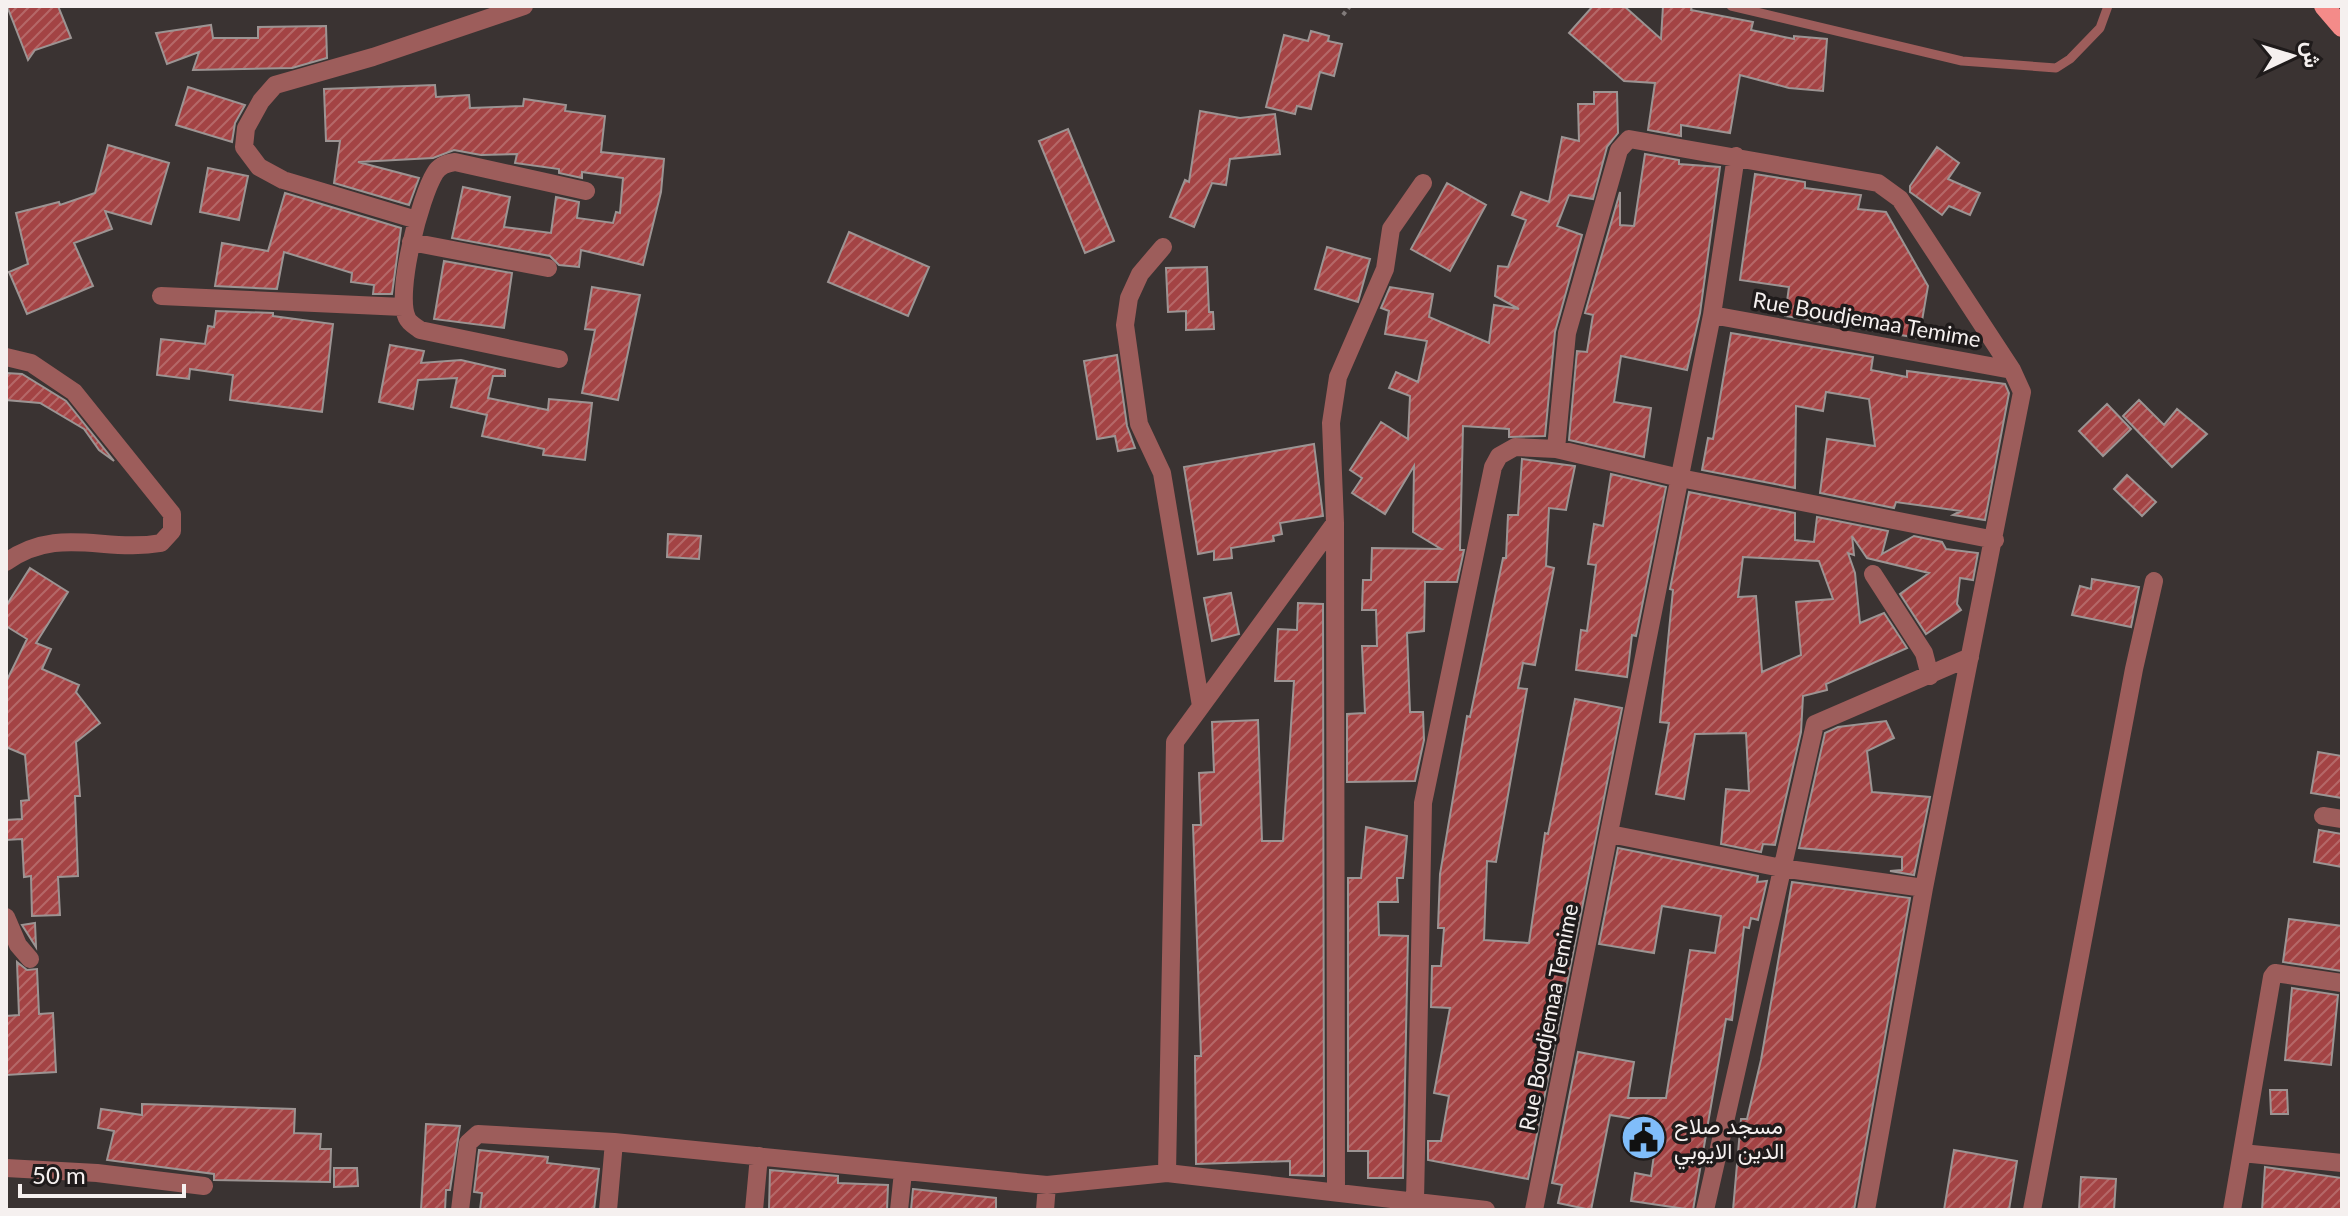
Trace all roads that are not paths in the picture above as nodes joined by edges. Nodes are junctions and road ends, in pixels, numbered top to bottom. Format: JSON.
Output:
{"nodes":[{"id":1,"x":524,"y":6,"type":"edge"},
{"id":2,"x":1731,"y":6,"type":"edge"},
{"id":3,"x":2108,"y":6,"type":"edge"},
{"id":4,"x":2324,"y":6,"type":"edge"},
{"id":5,"x":2342,"y":27,"type":"edge"},
{"id":6,"x":1736,"y":156,"type":"junction"},
{"id":7,"x":1423,"y":183,"type":"dead end"},
{"id":8,"x":586,"y":191,"type":"dead end"},
{"id":9,"x":417,"y":220,"type":"junction"},
{"id":10,"x":411,"y":242,"type":"junction"},
{"id":11,"x":1163,"y":247,"type":"dead end"},
{"id":12,"x":548,"y":268,"type":"dead end"},
{"id":13,"x":161,"y":296,"type":"dead end"},
{"id":14,"x":403,"y":307,"type":"junction"},
{"id":15,"x":1712,"y":315,"type":"junction"},
{"id":16,"x":6,"y":357,"type":"edge"},
{"id":17,"x":559,"y":359,"type":"dead end"},
{"id":18,"x":2012,"y":370,"type":"junction"},
{"id":19,"x":1556,"y":449,"type":"junction"},
{"id":20,"x":1680,"y":478,"type":"junction"},
{"id":21,"x":1335,"y":523,"type":"junction"},
{"id":22,"x":1995,"y":540,"type":"junction"},
{"id":23,"x":6,"y":562,"type":"edge"},
{"id":24,"x":1873,"y":574,"type":"dead end"},
{"id":25,"x":2154,"y":581,"type":"dead end"},
{"id":26,"x":1970,"y":657,"type":"junction"},
{"id":27,"x":1930,"y":676,"type":"junction"},
{"id":28,"x":1201,"y":706,"type":"junction"},
{"id":29,"x":2323,"y":816,"type":"dead end"},
{"id":30,"x":2342,"y":819,"type":"edge"},
{"id":31,"x":1610,"y":834,"type":"junction"},
{"id":32,"x":1781,"y":868,"type":"junction"},
{"id":33,"x":1924,"y":888,"type":"junction"},
{"id":34,"x":6,"y":917,"type":"edge"},
{"id":35,"x":30,"y":959,"type":"dead end"},
{"id":36,"x":2342,"y":983,"type":"edge"},
{"id":37,"x":614,"y":1142,"type":"junction"},
{"id":38,"x":2242,"y":1153,"type":"junction"},
{"id":39,"x":759,"y":1156,"type":"junction"},
{"id":40,"x":2342,"y":1163,"type":"edge"},
{"id":41,"x":6,"y":1168,"type":"edge"},
{"id":42,"x":903,"y":1172,"type":"junction"},
{"id":43,"x":1167,"y":1173,"type":"junction"},
{"id":44,"x":1047,"y":1185,"type":"junction"},
{"id":45,"x":204,"y":1186,"type":"dead end"},
{"id":46,"x":1336,"y":1190,"type":"junction"},
{"id":47,"x":1415,"y":1201,"type":"junction"},
{"id":48,"x":460,"y":1210,"type":"edge"},
{"id":49,"x":608,"y":1210,"type":"edge"},
{"id":50,"x":754,"y":1210,"type":"edge"},
{"id":51,"x":899,"y":1210,"type":"edge"},
{"id":52,"x":1045,"y":1210,"type":"edge"},
{"id":53,"x":1486,"y":1210,"type":"edge"},
{"id":54,"x":1534,"y":1210,"type":"edge"},
{"id":55,"x":1705,"y":1210,"type":"edge"},
{"id":56,"x":1866,"y":1210,"type":"edge"},
{"id":57,"x":2032,"y":1210,"type":"edge"},
{"id":58,"x":2232,"y":1210,"type":"edge"}],
"edges":[{"from":1,"to":9,"type":"street"},
{"from":2,"to":3,"type":"lane"},
{"from":4,"to":5,"type":"main road"},
{"from":6,"to":15,"type":"street","name":"Rue Boudjemaa Temime"},
{"from":6,"to":18,"type":"street","name":"Rue Boudjemaa Temime"},
{"from":6,"to":19,"type":"street","name":"Rue Boudjemaa Temime"},
{"from":7,"to":21,"type":"street"},
{"from":8,"to":9,"type":"street"},
{"from":9,"to":10,"type":"street"},
{"from":10,"to":12,"type":"street"},
{"from":10,"to":14,"type":"street"},
{"from":11,"to":28,"type":"street"},
{"from":13,"to":14,"type":"street"},
{"from":14,"to":17,"type":"street"},
{"from":15,"to":18,"type":"street","name":"Rue Boudjemaa Temime"},
{"from":15,"to":20,"type":"street","name":"Rue Boudjemaa Temime"},
{"from":16,"to":23,"type":"street"},
{"from":18,"to":22,"type":"street","name":"Rue Boudjemaa Temime"},
{"from":19,"to":20,"type":"street"},
{"from":19,"to":47,"type":"street"},
{"from":20,"to":22,"type":"street"},
{"from":20,"to":31,"type":"street","name":"Rue Boudjemaa Temime"},
{"from":21,"to":28,"type":"street"},
{"from":21,"to":46,"type":"street"},
{"from":22,"to":26,"type":"street","name":"Rue Boudjemaa Temime"},
{"from":24,"to":27,"type":"street"},
{"from":25,"to":57,"type":"street"},
{"from":26,"to":27,"type":"street"},
{"from":26,"to":33,"type":"street","name":"Rue Boudjemaa Temime"},
{"from":27,"to":32,"type":"street"},
{"from":28,"to":43,"type":"street"},
{"from":29,"to":30,"type":"street"},
{"from":31,"to":32,"type":"street"},
{"from":31,"to":54,"type":"street","name":"Rue Boudjemaa Temime"},
{"from":32,"to":33,"type":"street"},
{"from":32,"to":55,"type":"street"},
{"from":33,"to":56,"type":"street","name":"Rue Boudjemaa Temime"},
{"from":34,"to":35,"type":"street"},
{"from":36,"to":38,"type":"street"},
{"from":37,"to":39,"type":"street"},
{"from":37,"to":48,"type":"street"},
{"from":37,"to":49,"type":"street"},
{"from":38,"to":40,"type":"street"},
{"from":38,"to":58,"type":"street"},
{"from":39,"to":42,"type":"street"},
{"from":39,"to":50,"type":"street"},
{"from":41,"to":45,"type":"street"},
{"from":42,"to":44,"type":"street"},
{"from":42,"to":51,"type":"street"},
{"from":43,"to":44,"type":"street"},
{"from":43,"to":46,"type":"street"},
{"from":44,"to":52,"type":"street"},
{"from":46,"to":47,"type":"street"},
{"from":47,"to":53,"type":"street"}]}
